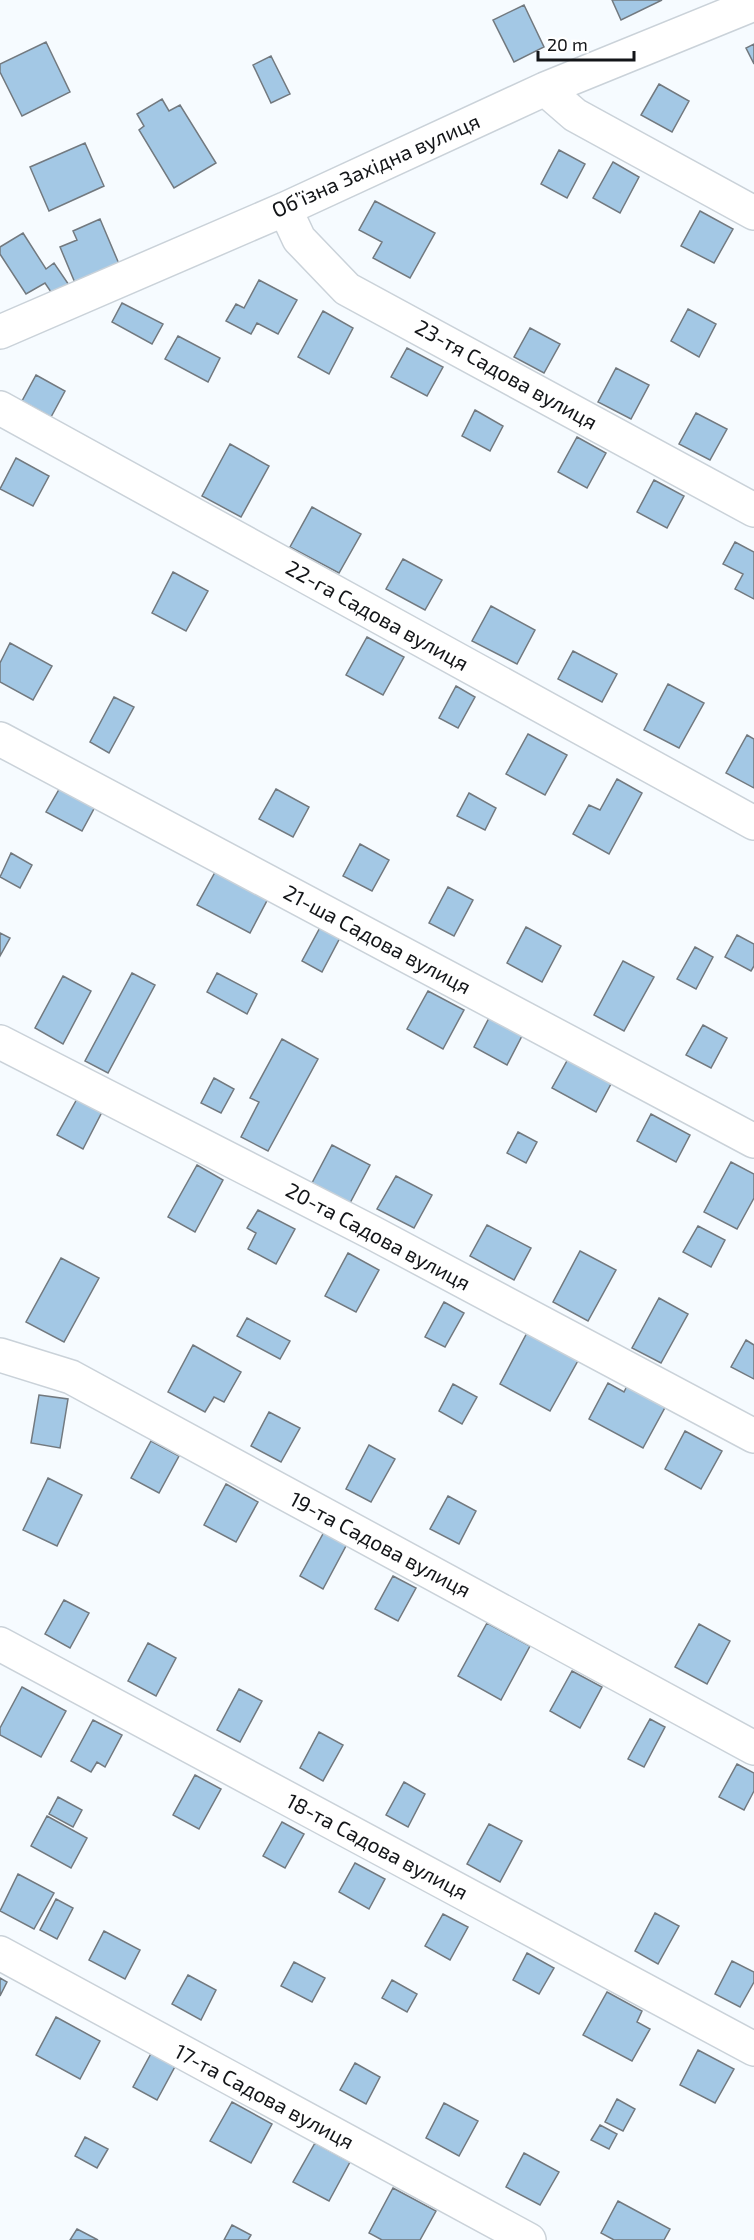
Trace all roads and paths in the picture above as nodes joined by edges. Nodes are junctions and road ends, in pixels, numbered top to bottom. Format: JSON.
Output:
{"nodes":[{"id":1,"x":754,"y":4,"type":"edge"},
{"id":2,"x":545,"y":89,"type":"junction"},
{"id":3,"x":285,"y":209,"type":"junction"},
{"id":4,"x":754,"y":213,"type":"edge"},
{"id":5,"x":0,"y":332,"type":"edge"},
{"id":6,"x":0,"y":408,"type":"edge"},
{"id":7,"x":754,"y":510,"type":"edge"},
{"id":8,"x":0,"y":739,"type":"edge"},
{"id":9,"x":754,"y":823,"type":"edge"},
{"id":10,"x":0,"y":1042,"type":"edge"},
{"id":11,"x":754,"y":1141,"type":"edge"},
{"id":12,"x":0,"y":1355,"type":"edge"},
{"id":13,"x":754,"y":1436,"type":"edge"},
{"id":14,"x":0,"y":1644,"type":"edge"},
{"id":15,"x":754,"y":1748,"type":"edge"},
{"id":16,"x":0,"y":1953,"type":"edge"},
{"id":17,"x":754,"y":2049,"type":"edge"},
{"id":18,"x":529,"y":2240,"type":"edge"}],
"edges":[{"from":1,"to":2,"type":"street","name":"Обʼїзна Західна вулиця"},
{"from":2,"to":3,"type":"street","name":"Обʼїзна Західна вулиця"},
{"from":2,"to":4,"type":"street"},
{"from":3,"to":5,"type":"street","name":"Обʼїзна Західна вулиця"},
{"from":3,"to":7,"type":"street","name":"23-тя Садова вулиця"},
{"from":6,"to":9,"type":"street","name":"22-га Садова вулиця"},
{"from":8,"to":11,"type":"street","name":"21-ша Садова вулиця"},
{"from":10,"to":13,"type":"street","name":"20-та Садова вулиця"},
{"from":12,"to":15,"type":"street","name":"19-та Садова вулиця"},
{"from":14,"to":17,"type":"street","name":"18-та Садова вулиця"},
{"from":16,"to":18,"type":"street","name":"17-та Садова вулиця"}]}
